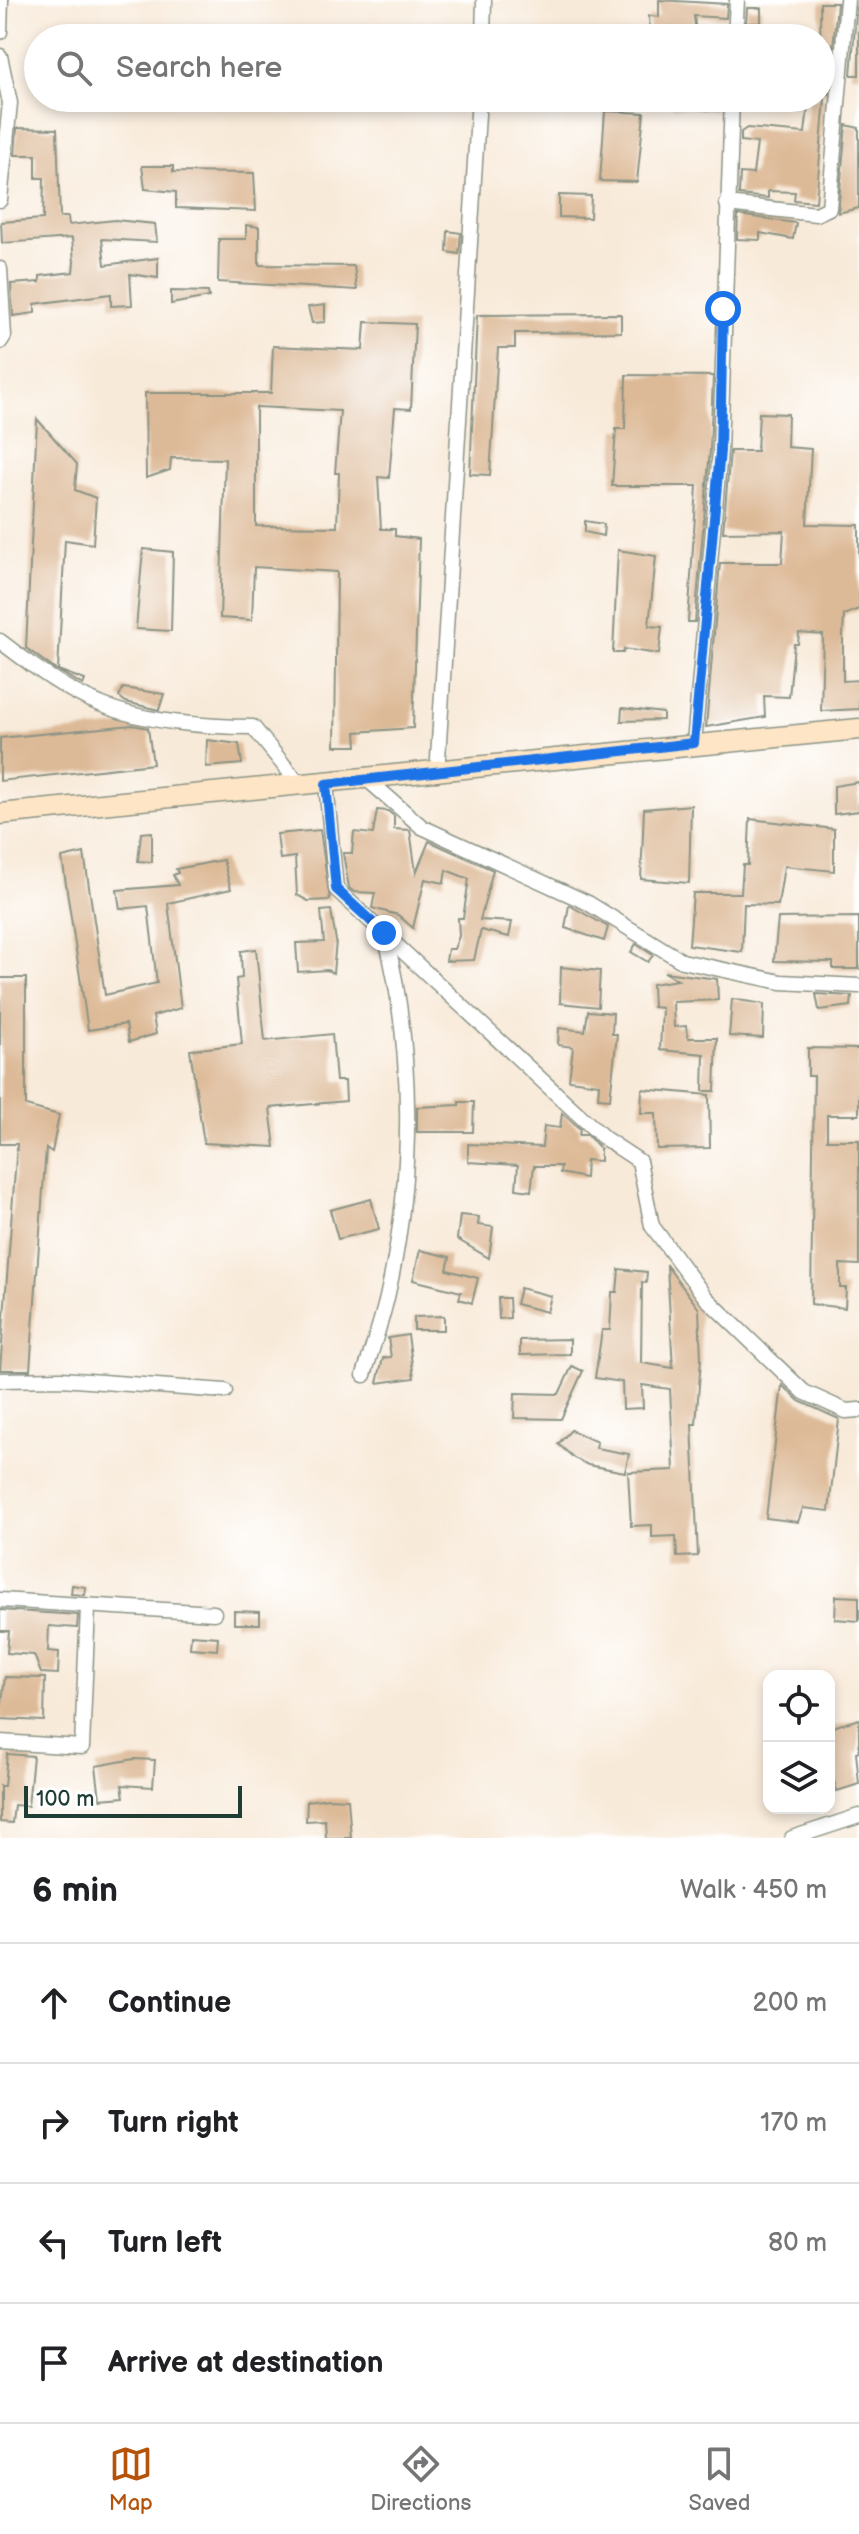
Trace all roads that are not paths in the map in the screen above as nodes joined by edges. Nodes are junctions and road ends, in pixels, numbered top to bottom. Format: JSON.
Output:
{"nodes":[{"id":1,"x":1,"y":0,"type":"edge"},
{"id":2,"x":484,"y":0,"type":"edge"},
{"id":3,"x":737,"y":0,"type":"edge"},
{"id":4,"x":847,"y":0,"type":"edge"},
{"id":5,"x":483,"y":24,"type":"edge"},
{"id":6,"x":736,"y":24,"type":"edge"},
{"id":7,"x":0,"y":32,"type":"edge"},
{"id":8,"x":0,"y":56,"type":"edge"},
{"id":9,"x":478,"y":112,"type":"edge"},
{"id":10,"x":731,"y":112,"type":"edge"},
{"id":11,"x":0,"y":200,"type":"edge"},
{"id":12,"x":727,"y":204,"type":"junction"},
{"id":13,"x":0,"y":269,"type":"edge"},
{"id":14,"x":0,"y":342,"type":"edge"},
{"id":15,"x":0,"y":641,"type":"edge"},
{"id":16,"x":859,"y":729,"type":"edge"},
{"id":17,"x":694,"y":743,"type":"junction"},
{"id":18,"x":437,"y":774,"type":"junction"},
{"id":19,"x":368,"y":780,"type":"junction"},
{"id":20,"x":299,"y":784,"type":"junction"},
{"id":21,"x":326,"y":784,"type":"junction"},
{"id":22,"x":0,"y":814,"type":"edge"},
{"id":23,"x":384,"y":933,"type":"junction"},
{"id":24,"x":859,"y":986,"type":"edge"},
{"id":25,"x":364,"y":1375,"type":"dead end"},
{"id":26,"x":0,"y":1380,"type":"edge"},
{"id":27,"x":225,"y":1391,"type":"dead end"},
{"id":28,"x":859,"y":1410,"type":"edge"},
{"id":29,"x":0,"y":1600,"type":"edge"},
{"id":30,"x":88,"y":1607,"type":"junction"},
{"id":31,"x":214,"y":1613,"type":"dead end"},
{"id":32,"x":0,"y":1742,"type":"edge"},
{"id":33,"x":859,"y":1816,"type":"edge"},
{"id":34,"x":792,"y":1838,"type":"edge"}],
"edges":[{"from":1,"to":7,"type":"street"},
{"from":2,"to":5,"type":"street"},
{"from":3,"to":6,"type":"street"},
{"from":4,"to":12,"type":"street"},
{"from":8,"to":11,"type":"street"},
{"from":9,"to":18,"type":"street"},
{"from":10,"to":12,"type":"street"},
{"from":12,"to":17,"type":"street"},
{"from":13,"to":14,"type":"street"},
{"from":15,"to":20,"type":"street"},
{"from":16,"to":17,"type":"main road"},
{"from":17,"to":18,"type":"main road"},
{"from":18,"to":19,"type":"main road"},
{"from":19,"to":21,"type":"main road"},
{"from":19,"to":24,"type":"street"},
{"from":20,"to":21,"type":"main road"},
{"from":20,"to":22,"type":"main road"},
{"from":21,"to":23,"type":"street"},
{"from":23,"to":25,"type":"street"},
{"from":23,"to":28,"type":"street"},
{"from":26,"to":27,"type":"street"},
{"from":29,"to":30,"type":"street"},
{"from":30,"to":31,"type":"street"},
{"from":30,"to":32,"type":"street"},
{"from":33,"to":34,"type":"street"}]}
